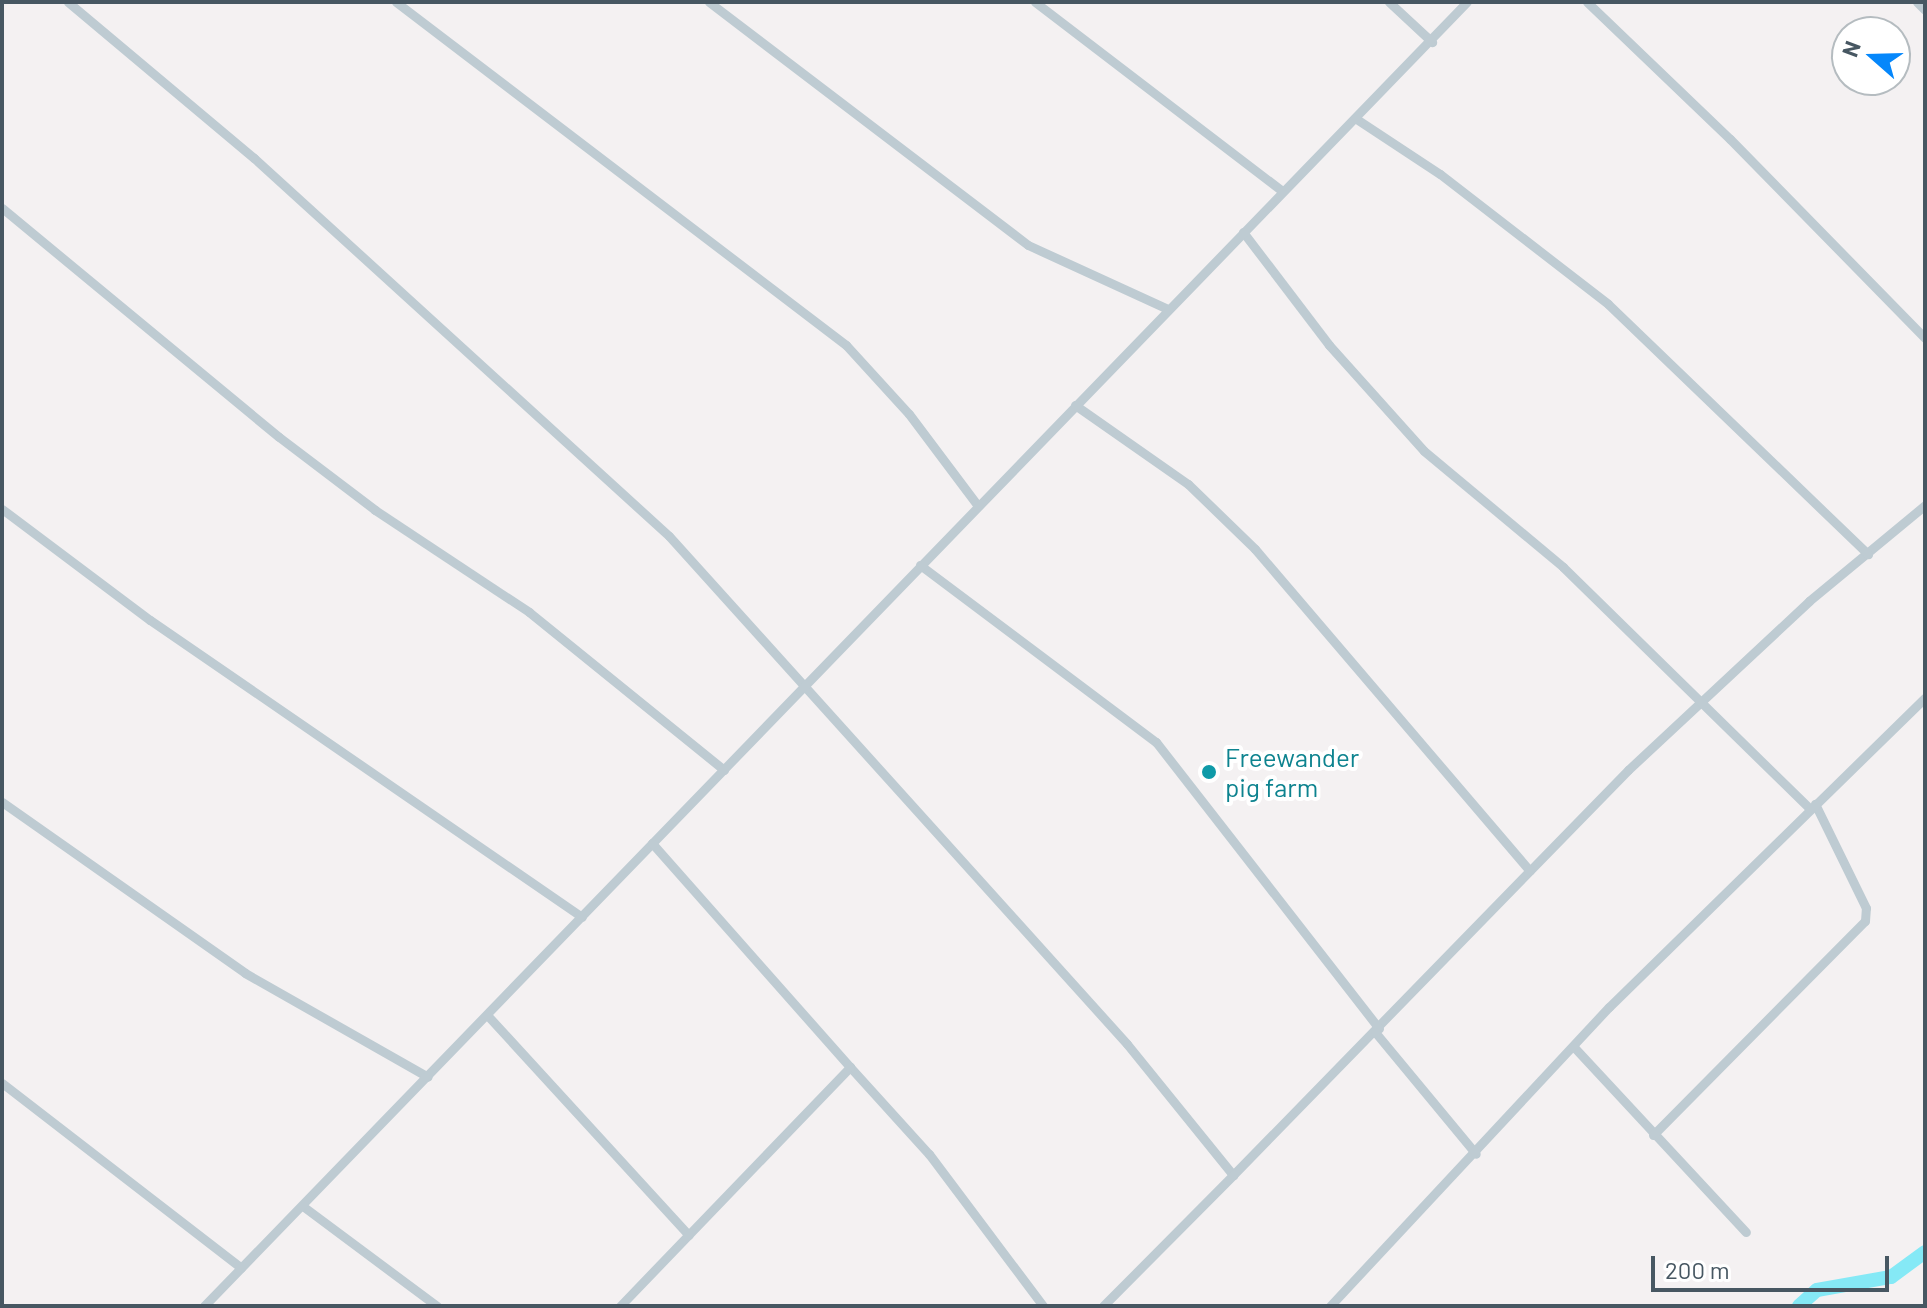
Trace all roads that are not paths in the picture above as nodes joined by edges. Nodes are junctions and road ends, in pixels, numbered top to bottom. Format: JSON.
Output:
{"nodes":[{"id":1,"x":68,"y":2,"type":"edge"},
{"id":2,"x":396,"y":2,"type":"edge"},
{"id":3,"x":709,"y":2,"type":"edge"},
{"id":4,"x":1035,"y":2,"type":"edge"},
{"id":5,"x":1389,"y":2,"type":"edge"},
{"id":6,"x":1467,"y":2,"type":"edge"},
{"id":7,"x":1587,"y":2,"type":"edge"},
{"id":8,"x":1917,"y":2,"type":"edge"},
{"id":9,"x":1925,"y":10,"type":"edge"},
{"id":10,"x":1432,"y":42,"type":"junction"},
{"id":11,"x":1358,"y":120,"type":"junction"},
{"id":12,"x":1282,"y":191,"type":"junction"},
{"id":13,"x":2,"y":208,"type":"edge"},
{"id":14,"x":1243,"y":232,"type":"junction"},
{"id":15,"x":1168,"y":309,"type":"junction"},
{"id":16,"x":1925,"y":338,"type":"edge"},
{"id":17,"x":1075,"y":405,"type":"junction"},
{"id":18,"x":1925,"y":505,"type":"edge"},
{"id":19,"x":978,"y":506,"type":"junction"},
{"id":20,"x":2,"y":509,"type":"edge"},
{"id":21,"x":1868,"y":554,"type":"junction"},
{"id":22,"x":920,"y":565,"type":"junction"},
{"id":23,"x":804,"y":685,"type":"junction"},
{"id":24,"x":1925,"y":698,"type":"edge"},
{"id":25,"x":1703,"y":699,"type":"junction"},
{"id":26,"x":724,"y":770,"type":"junction"},
{"id":27,"x":2,"y":802,"type":"edge"},
{"id":28,"x":1813,"y":806,"type":"junction"},
{"id":29,"x":652,"y":843,"type":"junction"},
{"id":30,"x":1530,"y":871,"type":"junction"},
{"id":31,"x":582,"y":917,"type":"junction"},
{"id":32,"x":488,"y":1016,"type":"junction"},
{"id":33,"x":1377,"y":1030,"type":"junction"},
{"id":34,"x":1573,"y":1046,"type":"junction"},
{"id":35,"x":850,"y":1067,"type":"junction"},
{"id":36,"x":428,"y":1077,"type":"junction"},
{"id":37,"x":2,"y":1083,"type":"edge"},
{"id":38,"x":1653,"y":1135,"type":"junction"},
{"id":39,"x":1476,"y":1154,"type":"junction"},
{"id":40,"x":1233,"y":1175,"type":"junction"},
{"id":41,"x":304,"y":1207,"type":"junction"},
{"id":42,"x":1746,"y":1232,"type":"dead end"},
{"id":43,"x":689,"y":1235,"type":"junction"},
{"id":44,"x":241,"y":1268,"type":"junction"},
{"id":45,"x":204,"y":1306,"type":"edge"},
{"id":46,"x":437,"y":1306,"type":"edge"},
{"id":47,"x":620,"y":1306,"type":"edge"},
{"id":48,"x":1043,"y":1306,"type":"edge"},
{"id":49,"x":1103,"y":1306,"type":"edge"},
{"id":50,"x":1330,"y":1306,"type":"edge"}],
"edges":[{"from":1,"to":23,"type":"street"},
{"from":2,"to":19,"type":"street"},
{"from":3,"to":15,"type":"street"},
{"from":4,"to":12,"type":"street"},
{"from":5,"to":10,"type":"street"},
{"from":6,"to":10,"type":"street"},
{"from":7,"to":16,"type":"street"},
{"from":8,"to":9,"type":"street"},
{"from":10,"to":11,"type":"street"},
{"from":11,"to":12,"type":"street"},
{"from":11,"to":21,"type":"street"},
{"from":12,"to":14,"type":"street"},
{"from":13,"to":26,"type":"street"},
{"from":14,"to":15,"type":"street"},
{"from":14,"to":25,"type":"street"},
{"from":15,"to":17,"type":"street"},
{"from":17,"to":19,"type":"street"},
{"from":17,"to":30,"type":"street"},
{"from":18,"to":21,"type":"street"},
{"from":19,"to":22,"type":"street"},
{"from":20,"to":31,"type":"street"},
{"from":21,"to":25,"type":"street"},
{"from":22,"to":23,"type":"street"},
{"from":22,"to":33,"type":"street"},
{"from":23,"to":26,"type":"street"},
{"from":23,"to":40,"type":"street"},
{"from":24,"to":28,"type":"street"},
{"from":25,"to":28,"type":"street"},
{"from":25,"to":30,"type":"street"},
{"from":26,"to":29,"type":"street"},
{"from":27,"to":36,"type":"street"},
{"from":28,"to":34,"type":"street"},
{"from":28,"to":38,"type":"street"},
{"from":29,"to":31,"type":"street"},
{"from":29,"to":35,"type":"street"},
{"from":30,"to":33,"type":"street"},
{"from":31,"to":32,"type":"street"},
{"from":32,"to":36,"type":"street"},
{"from":32,"to":43,"type":"street"},
{"from":33,"to":39,"type":"street"},
{"from":33,"to":40,"type":"street"},
{"from":34,"to":38,"type":"street"},
{"from":34,"to":39,"type":"street"},
{"from":35,"to":43,"type":"street"},
{"from":35,"to":48,"type":"street"},
{"from":36,"to":41,"type":"street"},
{"from":37,"to":44,"type":"street"},
{"from":38,"to":42,"type":"street"},
{"from":39,"to":50,"type":"street"},
{"from":40,"to":49,"type":"street"},
{"from":41,"to":44,"type":"street"},
{"from":41,"to":46,"type":"street"},
{"from":43,"to":47,"type":"street"},
{"from":44,"to":45,"type":"street"}]}
